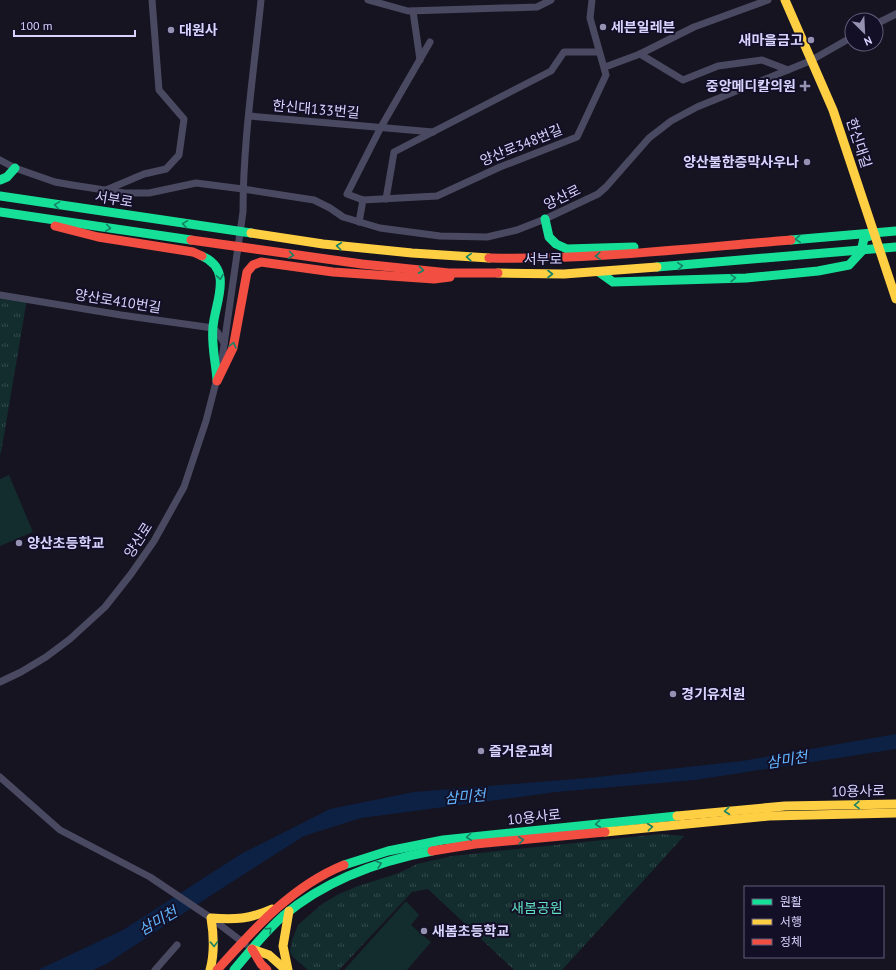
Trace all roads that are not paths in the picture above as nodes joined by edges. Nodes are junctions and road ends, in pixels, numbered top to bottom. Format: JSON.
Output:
{"nodes":[{"id":1,"x":152,"y":0,"type":"edge"},
{"id":2,"x":262,"y":0,"type":"edge"},
{"id":3,"x":368,"y":0,"type":"edge"},
{"id":4,"x":551,"y":0,"type":"edge"},
{"id":5,"x":592,"y":0,"type":"edge"},
{"id":6,"x":768,"y":0,"type":"edge"},
{"id":7,"x":785,"y":0,"type":"edge"},
{"id":8,"x":413,"y":10,"type":"junction"},
{"id":9,"x":896,"y":14,"type":"edge"},
{"id":10,"x":884,"y":20,"type":"edge"},
{"id":11,"x":430,"y":42,"type":"dead end"},
{"id":12,"x":844,"y":42,"type":"edge"},
{"id":13,"x":600,"y":52,"type":"junction"},
{"id":14,"x":640,"y":54,"type":"junction"},
{"id":15,"x":420,"y":60,"type":"junction"},
{"id":16,"x":810,"y":61,"type":"junction"},
{"id":17,"x":605,"y":67,"type":"junction"},
{"id":18,"x":788,"y":70,"type":"junction"},
{"id":19,"x":249,"y":116,"type":"junction"},
{"id":20,"x":381,"y":127,"type":"junction"},
{"id":21,"x":433,"y":132,"type":"junction"},
{"id":22,"x":0,"y":160,"type":"edge"},
{"id":23,"x":15,"y":168,"type":"junction"},
{"id":24,"x":0,"y":180,"type":"edge"},
{"id":25,"x":243,"y":189,"type":"junction"},
{"id":26,"x":106,"y":190,"type":"junction"},
{"id":27,"x":0,"y":196,"type":"edge"},
{"id":28,"x":386,"y":199,"type":"junction"},
{"id":29,"x":363,"y":200,"type":"junction"},
{"id":30,"x":0,"y":212,"type":"edge"},
{"id":31,"x":545,"y":219,"type":"junction"},
{"id":32,"x":359,"y":222,"type":"junction"},
{"id":33,"x":896,"y":231,"type":"edge"},
{"id":34,"x":874,"y":234,"type":"junction"},
{"id":35,"x":708,"y":247,"type":"junction"},
{"id":36,"x":896,"y":247,"type":"edge"},
{"id":37,"x":599,"y":272,"type":"junction"},
{"id":38,"x":475,"y":273,"type":"junction"},
{"id":39,"x":0,"y":295,"type":"edge"},
{"id":40,"x":896,"y":299,"type":"edge"},
{"id":41,"x":213,"y":328,"type":"junction"},
{"id":42,"x":224,"y":343,"type":"junction"},
{"id":43,"x":217,"y":381,"type":"junction"},
{"id":44,"x":0,"y":682,"type":"edge"},
{"id":45,"x":0,"y":777,"type":"edge"},
{"id":46,"x":896,"y":804,"type":"edge"},
{"id":47,"x":896,"y":813,"type":"edge"},
{"id":48,"x":279,"y":907,"type":"junction"},
{"id":49,"x":286,"y":914,"type":"junction"},
{"id":50,"x":211,"y":918,"type":"junction"},
{"id":51,"x":242,"y":942,"type":"junction"},
{"id":52,"x":177,"y":945,"type":"dead end"},
{"id":53,"x":252,"y":949,"type":"junction"},
{"id":54,"x":155,"y":970,"type":"edge"},
{"id":55,"x":210,"y":970,"type":"edge"},
{"id":56,"x":217,"y":970,"type":"edge"},
{"id":57,"x":234,"y":970,"type":"edge"},
{"id":58,"x":267,"y":970,"type":"edge"},
{"id":59,"x":287,"y":970,"type":"edge"}],
"edges":[{"from":1,"to":26,"type":"street"},
{"from":2,"to":19,"type":"street"},
{"from":3,"to":8,"type":"street"},
{"from":4,"to":8,"type":"street"},
{"from":5,"to":13,"type":"street"},
{"from":6,"to":14,"type":"street"},
{"from":7,"to":16,"type":"main road","name":"한신대길"},
{"from":8,"to":15,"type":"street"},
{"from":9,"to":10,"type":"street"},
{"from":11,"to":15,"type":"street"},
{"from":12,"to":16,"type":"street","name":"양산로"},
{"from":13,"to":17,"type":"street"},
{"from":13,"to":21,"type":"street"},
{"from":14,"to":17,"type":"street"},
{"from":14,"to":18,"type":"street"},
{"from":15,"to":20,"type":"street"},
{"from":16,"to":18,"type":"street","name":"양산로"},
{"from":16,"to":34,"type":"main road","name":"한신대길"},
{"from":17,"to":28,"type":"street","name":"양산로348번길"},
{"from":18,"to":31,"type":"street","name":"양산로"},
{"from":19,"to":20,"type":"street","name":"한신대133번길"},
{"from":19,"to":25,"type":"street"},
{"from":20,"to":21,"type":"street","name":"한신대133번길"},
{"from":20,"to":29,"type":"street"},
{"from":21,"to":28,"type":"street"},
{"from":22,"to":23,"type":"street","name":"양산로"},
{"from":23,"to":24,"type":"main road"},
{"from":23,"to":26,"type":"street","name":"양산로"},
{"from":25,"to":26,"type":"street","name":"양산로"},
{"from":25,"to":32,"type":"street","name":"양산로"},
{"from":25,"to":42,"type":"street","name":"양산로"},
{"from":35,"to":27,"type":"main road","name":"서부로","one_way":true},
{"from":28,"to":29,"type":"street","name":"양산로348번길"},
{"from":29,"to":32,"type":"street"},
{"from":30,"to":38,"type":"main road","name":"서부로","one_way":true},
{"from":30,"to":41,"type":"main road","one_way":true},
{"from":31,"to":32,"type":"street","name":"양산로"},
{"from":31,"to":35,"type":"main road"},
{"from":33,"to":35,"type":"main road","name":"서부로","one_way":true},
{"from":37,"to":34,"type":"main road","one_way":true},
{"from":34,"to":40,"type":"main road","name":"한신대길"},
{"from":37,"to":36,"type":"main road","name":"서부로","one_way":true},
{"from":38,"to":37,"type":"main road","name":"서부로","one_way":true},
{"from":43,"to":38,"type":"main road","one_way":true},
{"from":39,"to":41,"type":"street","name":"양산로410번길"},
{"from":41,"to":42,"type":"street"},
{"from":41,"to":43,"type":"main road"},
{"from":42,"to":43,"type":"street","name":"양산로"},
{"from":43,"to":44,"type":"street","name":"양산로"},
{"from":45,"to":50,"type":"street"},
{"from":46,"to":48,"type":"main road","name":"10용사로","one_way":true},
{"from":49,"to":47,"type":"main road","name":"10용사로","one_way":true},
{"from":48,"to":49,"type":"main road"},
{"from":48,"to":50,"type":"main road"},
{"from":48,"to":51,"type":"main road","name":"10용사로"},
{"from":53,"to":49,"type":"main road","name":"10용사로","one_way":true},
{"from":49,"to":59,"type":"main road"},
{"from":50,"to":51,"type":"street"},
{"from":50,"to":55,"type":"main road","one_way":true},
{"from":51,"to":53,"type":"street"},
{"from":51,"to":56,"type":"main road","name":"10용사로"},
{"from":52,"to":54,"type":"street"},
{"from":53,"to":57,"type":"main road","name":"10용사로"},
{"from":53,"to":58,"type":"main road"},
{"from":53,"to":59,"type":"main road"}]}
